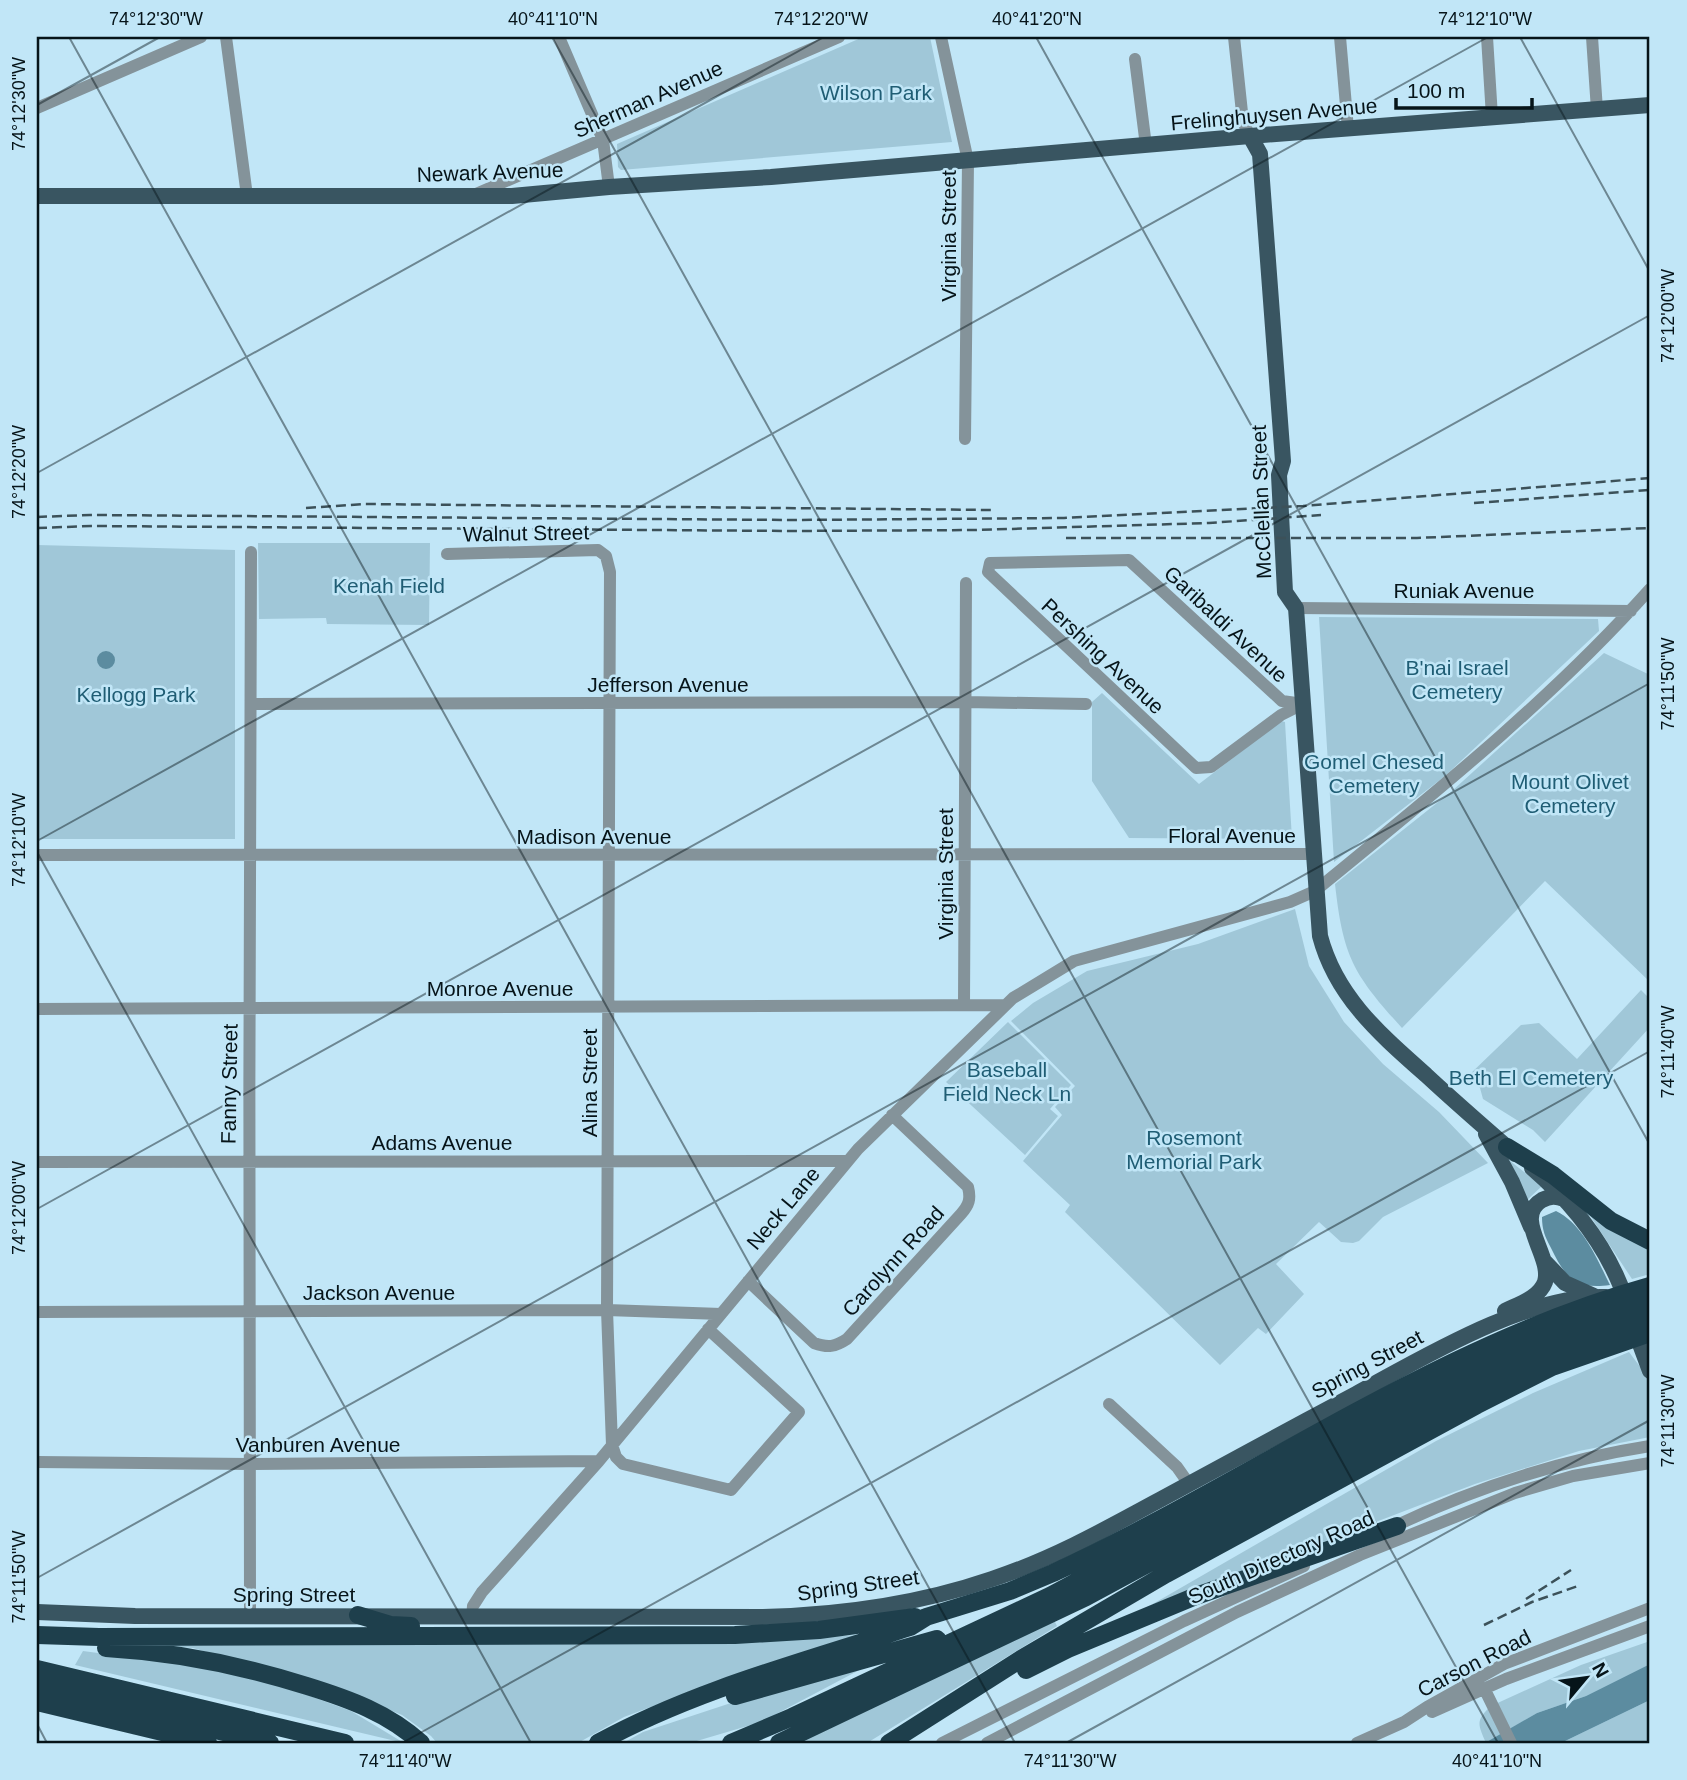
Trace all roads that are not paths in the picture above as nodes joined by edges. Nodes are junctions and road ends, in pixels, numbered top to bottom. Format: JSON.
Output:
{"nodes":[{"id":1,"x":201,"y":37,"type":"edge"},
{"id":2,"x":226,"y":37,"type":"edge"},
{"id":3,"x":559,"y":37,"type":"edge"},
{"id":4,"x":839,"y":37,"type":"edge"},
{"id":5,"x":941,"y":37,"type":"edge"},
{"id":6,"x":1234,"y":37,"type":"edge"},
{"id":7,"x":1340,"y":37,"type":"edge"},
{"id":8,"x":1487,"y":37,"type":"edge"},
{"id":9,"x":1591,"y":37,"type":"edge"},
{"id":10,"x":1135,"y":59,"type":"dead end"},
{"id":11,"x":1650,"y":106,"type":"edge"},
{"id":12,"x":37,"y":108,"type":"edge"},
{"id":13,"x":1597,"y":110,"type":"junction"},
{"id":14,"x":1492,"y":117,"type":"junction"},
{"id":15,"x":1348,"y":129,"type":"junction"},
{"id":16,"x":1250,"y":136,"type":"junction"},
{"id":17,"x":603,"y":140,"type":"junction"},
{"id":18,"x":1146,"y":146,"type":"junction"},
{"id":19,"x":968,"y":161,"type":"junction"},
{"id":20,"x":943,"y":164,"type":"joint"},
{"id":21,"x":609,"y":187,"type":"junction"},
{"id":22,"x":37,"y":196,"type":"edge"},
{"id":23,"x":247,"y":196,"type":"junction"},
{"id":24,"x":472,"y":196,"type":"junction"},
{"id":25,"x":965,"y":439,"type":"dead end"},
{"id":26,"x":251,"y":552,"type":"dead end"},
{"id":27,"x":447,"y":554,"type":"dead end"},
{"id":28,"x":604,"y":554,"type":"joint"},
{"id":29,"x":1129,"y":560,"type":"joint"},
{"id":30,"x":966,"y":583,"type":"dead end"},
{"id":31,"x":1650,"y":589,"type":"edge"},
{"id":32,"x":1296,"y":608,"type":"junction"},
{"id":33,"x":1631,"y":611,"type":"junction"},
{"id":34,"x":965,"y":702,"type":"junction"},
{"id":35,"x":251,"y":704,"type":"junction"},
{"id":36,"x":609,"y":704,"type":"junction"},
{"id":37,"x":1087,"y":704,"type":"dead end"},
{"id":38,"x":1303,"y":704,"type":"junction"},
{"id":39,"x":251,"y":854,"type":"junction"},
{"id":40,"x":964,"y":854,"type":"junction"},
{"id":41,"x":1151,"y":854,"type":"joint"},
{"id":42,"x":1314,"y":854,"type":"junction"},
{"id":43,"x":37,"y":855,"type":"edge"},
{"id":44,"x":608,"y":855,"type":"junction"},
{"id":45,"x":1315,"y":891,"type":"junction"},
{"id":46,"x":964,"y":1005,"type":"junction"},
{"id":47,"x":1006,"y":1005,"type":"junction"},
{"id":48,"x":608,"y":1006,"type":"junction"},
{"id":49,"x":250,"y":1008,"type":"junction"},
{"id":50,"x":37,"y":1009,"type":"edge"},
{"id":51,"x":892,"y":1115,"type":"junction"},
{"id":52,"x":1482,"y":1125,"type":"junction"},
{"id":53,"x":1507,"y":1147,"type":"junction"},
{"id":54,"x":607,"y":1161,"type":"junction"},
{"id":55,"x":847,"y":1161,"type":"junction"},
{"id":56,"x":37,"y":1162,"type":"edge"},
{"id":57,"x":248,"y":1162,"type":"junction"},
{"id":58,"x":1563,"y":1199,"type":"junction"},
{"id":59,"x":1534,"y":1234,"type":"junction"},
{"id":60,"x":1650,"y":1241,"type":"edge"},
{"id":61,"x":1544,"y":1260,"type":"junction"},
{"id":62,"x":748,"y":1281,"type":"junction"},
{"id":63,"x":1650,"y":1286,"type":"edge"},
{"id":64,"x":1618,"y":1289,"type":"junction"},
{"id":65,"x":1597,"y":1296,"type":"junction"},
{"id":66,"x":1650,"y":1301,"type":"edge"},
{"id":67,"x":607,"y":1310,"type":"junction"},
{"id":68,"x":37,"y":1312,"type":"edge"},
{"id":69,"x":248,"y":1312,"type":"junction"},
{"id":70,"x":721,"y":1314,"type":"junction"},
{"id":71,"x":1650,"y":1315,"type":"edge"},
{"id":72,"x":708,"y":1329,"type":"junction"},
{"id":73,"x":1469,"y":1333,"type":"junction"},
{"id":74,"x":1645,"y":1340,"type":"edge"},
{"id":75,"x":1650,"y":1371,"type":"edge"},
{"id":76,"x":1109,"y":1404,"type":"dead end"},
{"id":77,"x":612,"y":1445,"type":"junction"},
{"id":78,"x":1650,"y":1446,"type":"edge"},
{"id":79,"x":599,"y":1461,"type":"junction"},
{"id":80,"x":37,"y":1462,"type":"edge"},
{"id":81,"x":1650,"y":1463,"type":"edge"},
{"id":82,"x":249,"y":1464,"type":"junction"},
{"id":83,"x":1189,"y":1484,"type":"junction"},
{"id":84,"x":1399,"y":1533,"type":"junction"},
{"id":85,"x":1650,"y":1608,"type":"edge"},
{"id":86,"x":1020,"y":1610,"type":"junction"},
{"id":87,"x":37,"y":1612,"type":"edge"},
{"id":88,"x":358,"y":1615,"type":"junction"},
{"id":89,"x":250,"y":1616,"type":"junction"},
{"id":90,"x":472,"y":1617,"type":"junction"},
{"id":91,"x":926,"y":1617,"type":"junction"},
{"id":92,"x":1650,"y":1626,"type":"edge"},
{"id":93,"x":458,"y":1636,"type":"junction"},
{"id":94,"x":37,"y":1637,"type":"edge"},
{"id":95,"x":37,"y":1669,"type":"edge"},
{"id":96,"x":37,"y":1686,"type":"edge"},
{"id":97,"x":1484,"y":1688,"type":"junction"},
{"id":98,"x":965,"y":1696,"type":"junction"},
{"id":99,"x":37,"y":1702,"type":"edge"},
{"id":100,"x":644,"y":1721,"type":"junction"},
{"id":101,"x":1404,"y":1722,"type":"junction"},
{"id":102,"x":208,"y":1743,"type":"edge"},
{"id":103,"x":270,"y":1743,"type":"edge"},
{"id":104,"x":345,"y":1743,"type":"edge"},
{"id":105,"x":421,"y":1743,"type":"edge"},
{"id":106,"x":598,"y":1743,"type":"edge"},
{"id":107,"x":731,"y":1743,"type":"edge"},
{"id":108,"x":779,"y":1743,"type":"edge"},
{"id":109,"x":889,"y":1743,"type":"edge"},
{"id":110,"x":942,"y":1743,"type":"edge"},
{"id":111,"x":987,"y":1743,"type":"edge"},
{"id":112,"x":1357,"y":1743,"type":"edge"},
{"id":113,"x":1511,"y":1743,"type":"edge"}],
"edges":[{"from":1,"to":12,"type":"street"},
{"from":2,"to":23,"type":"street"},
{"from":3,"to":17,"type":"street"},
{"from":4,"to":17,"type":"street","name":"Sherman Avenue"},
{"from":5,"to":19,"type":"street","name":"Virginia Street"},
{"from":6,"to":16,"type":"street"},
{"from":7,"to":15,"type":"street"},
{"from":8,"to":14,"type":"street"},
{"from":9,"to":13,"type":"street"},
{"from":10,"to":18,"type":"street"},
{"from":11,"to":13,"type":"main road","name":"Frelinghuysen Avenue"},
{"from":13,"to":14,"type":"main road","name":"Frelinghuysen Avenue"},
{"from":14,"to":15,"type":"main road","name":"Frelinghuysen Avenue"},
{"from":15,"to":16,"type":"main road","name":"Frelinghuysen Avenue"},
{"from":16,"to":18,"type":"main road","name":"Frelinghuysen Avenue"},
{"from":16,"to":32,"type":"main road","name":"McClellan Street"},
{"from":17,"to":21,"type":"street"},
{"from":17,"to":24,"type":"street","name":"Sherman Avenue"},
{"from":18,"to":19,"type":"main road","name":"Frelinghuysen Avenue"},
{"from":19,"to":20,"type":"main road","name":"Frelinghuysen Avenue"},
{"from":19,"to":25,"type":"street","name":"Virginia Street"},
{"from":20,"to":21,"type":"main road","name":"Newark Avenue"},
{"from":21,"to":24,"type":"main road","name":"Newark Avenue"},
{"from":22,"to":23,"type":"main road","name":"Newark Avenue"},
{"from":23,"to":24,"type":"main road","name":"Newark Avenue"},
{"from":26,"to":35,"type":"street","name":"Fanny Street"},
{"from":27,"to":28,"type":"street","name":"Walnut Street"},
{"from":28,"to":36,"type":"street","name":"Alina Street"},
{"from":29,"to":38,"type":"street","name":"Garibaldi Avenue"},
{"from":29,"to":38,"type":"street","name":"Pershing Avenue"},
{"from":30,"to":34,"type":"street","name":"Virginia Street"},
{"from":31,"to":33,"type":"street","name":"Neck Lane"},
{"from":32,"to":33,"type":"street","name":"Runiak Avenue"},
{"from":32,"to":38,"type":"main road","name":"McClellan Street"},
{"from":33,"to":45,"type":"street","name":"Neck Lane"},
{"from":34,"to":36,"type":"street","name":"Jefferson Avenue"},
{"from":34,"to":37,"type":"street","name":"Jefferson Avenue"},
{"from":34,"to":40,"type":"street","name":"Virginia Street"},
{"from":35,"to":36,"type":"street","name":"Jefferson Avenue"},
{"from":35,"to":39,"type":"street","name":"Fanny Street"},
{"from":36,"to":44,"type":"street","name":"Alina Street"},
{"from":38,"to":42,"type":"main road","name":"McClellan Street"},
{"from":39,"to":43,"type":"street","name":"Madison Avenue"},
{"from":39,"to":44,"type":"street","name":"Madison Avenue"},
{"from":39,"to":49,"type":"street","name":"Fanny Street"},
{"from":40,"to":41,"type":"street","name":"Madison Avenue"},
{"from":40,"to":44,"type":"street","name":"Madison Avenue"},
{"from":40,"to":46,"type":"street","name":"Virginia Street"},
{"from":41,"to":42,"type":"street","name":"Floral Avenue"},
{"from":42,"to":45,"type":"main road","name":"McClellan Street"},
{"from":44,"to":48,"type":"street","name":"Alina Street"},
{"from":45,"to":47,"type":"street","name":"Neck Lane"},
{"from":45,"to":52,"type":"main road","name":"McClellan Street"},
{"from":46,"to":47,"type":"street"},
{"from":46,"to":48,"type":"street","name":"Monroe Avenue"},
{"from":47,"to":51,"type":"street","name":"Neck Lane"},
{"from":48,"to":49,"type":"street","name":"Monroe Avenue"},
{"from":48,"to":54,"type":"street","name":"Alina Street"},
{"from":49,"to":50,"type":"street","name":"Monroe Avenue"},
{"from":49,"to":57,"type":"street","name":"Fanny Street"},
{"from":51,"to":55,"type":"street","name":"Neck Lane"},
{"from":51,"to":62,"type":"street","name":"Carolynn Road"},
{"from":52,"to":53,"type":"main road","name":"McClellan Street"},
{"from":52,"to":59,"type":"main road"},
{"from":53,"to":58,"type":"main road","name":"McClellan Street"},
{"from":53,"to":60,"type":"highway"},
{"from":54,"to":55,"type":"street","name":"Adams Avenue"},
{"from":54,"to":57,"type":"street","name":"Adams Avenue"},
{"from":54,"to":67,"type":"street","name":"Alina Street"},
{"from":55,"to":62,"type":"street","name":"Neck Lane"},
{"from":56,"to":57,"type":"street","name":"Adams Avenue"},
{"from":57,"to":69,"type":"street","name":"Fanny Street"},
{"from":58,"to":59,"type":"main road"},
{"from":58,"to":64,"type":"main road","name":"McClellan Street"},
{"from":59,"to":61,"type":"main road"},
{"from":61,"to":65,"type":"main road"},
{"from":61,"to":73,"type":"main road"},
{"from":62,"to":70,"type":"street","name":"Neck Lane"},
{"from":63,"to":64,"type":"highway"},
{"from":64,"to":65,"type":"main road","name":"Spring Street"},
{"from":64,"to":74,"type":"main road","name":"McClellan Street"},
{"from":64,"to":91,"type":"highway"},
{"from":65,"to":73,"type":"main road","name":"Spring Street"},
{"from":66,"to":86,"type":"highway"},
{"from":67,"to":69,"type":"street","name":"Jackson Avenue"},
{"from":67,"to":70,"type":"street","name":"Jackson Avenue"},
{"from":67,"to":77,"type":"street","name":"Alina Street"},
{"from":68,"to":69,"type":"street","name":"Jackson Avenue"},
{"from":69,"to":82,"type":"street","name":"Fanny Street"},
{"from":70,"to":72,"type":"street","name":"Neck Lane"},
{"from":71,"to":108,"type":"highway"},
{"from":72,"to":77,"type":"street","name":"Neck Lane"},
{"from":72,"to":77,"type":"street"},
{"from":73,"to":83,"type":"main road","name":"Spring Street"},
{"from":74,"to":75,"type":"main road","name":"McClellan Street"},
{"from":74,"to":98,"type":"highway"},
{"from":76,"to":83,"type":"street"},
{"from":77,"to":79,"type":"street","name":"Neck Lane"},
{"from":78,"to":84,"type":"street","name":"South Directory Road"},
{"from":79,"to":82,"type":"street","name":"Vanburen Avenue"},
{"from":79,"to":90,"type":"street","name":"Neck Lane"},
{"from":80,"to":82,"type":"street","name":"Vanburen Avenue"},
{"from":81,"to":84,"type":"street"},
{"from":82,"to":89,"type":"street","name":"Fanny Street"},
{"from":83,"to":90,"type":"main road","name":"Spring Street"},
{"from":84,"to":98,"type":"highway"},
{"from":84,"to":110,"type":"street","name":"South Directory Road"},
{"from":84,"to":111,"type":"street"},
{"from":85,"to":101,"type":"street","name":"Carson Road"},
{"from":86,"to":100,"type":"highway"},
{"from":86,"to":107,"type":"highway"},
{"from":87,"to":89,"type":"main road","name":"Spring Street"},
{"from":88,"to":89,"type":"main road","name":"Spring Street"},
{"from":88,"to":90,"type":"main road","name":"Spring Street"},
{"from":88,"to":93,"type":"highway"},
{"from":91,"to":93,"type":"highway"},
{"from":91,"to":100,"type":"highway"},
{"from":92,"to":97,"type":"street"},
{"from":93,"to":94,"type":"highway"},
{"from":94,"to":105,"type":"highway"},
{"from":95,"to":104,"type":"highway"},
{"from":96,"to":103,"type":"highway"},
{"from":97,"to":101,"type":"street"},
{"from":97,"to":113,"type":"street"},
{"from":98,"to":109,"type":"highway"},
{"from":99,"to":102,"type":"highway"},
{"from":100,"to":106,"type":"highway"},
{"from":101,"to":112,"type":"street","name":"Carson Road"}]}
